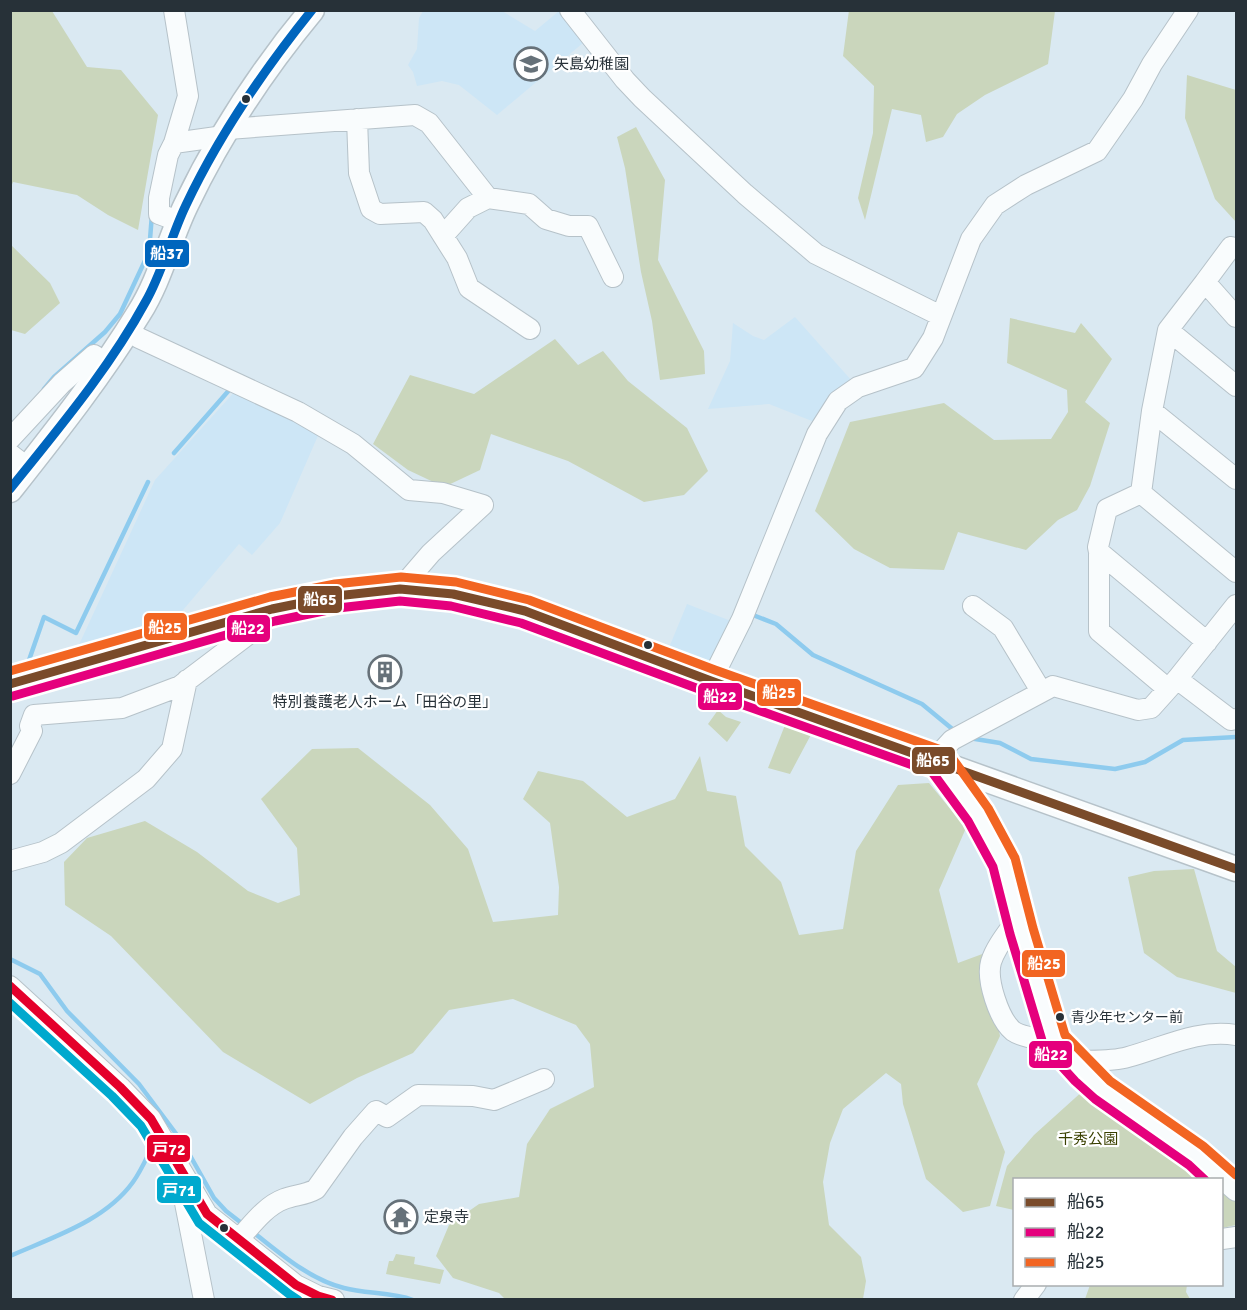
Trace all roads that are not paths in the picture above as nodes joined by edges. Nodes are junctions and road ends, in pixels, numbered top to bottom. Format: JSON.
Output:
{"nodes":[{"id":1,"x":174,"y":10,"type":"edge"},
{"id":2,"x":312,"y":10,"type":"edge"},
{"id":3,"x":570,"y":10,"type":"edge"},
{"id":4,"x":1188,"y":10,"type":"edge"},
{"id":5,"x":357,"y":119,"type":"junction"},
{"id":6,"x":226,"y":133,"type":"junction"},
{"id":7,"x":174,"y":143,"type":"junction"},
{"id":8,"x":488,"y":198,"type":"junction"},
{"id":9,"x":178,"y":221,"type":"junction"},
{"id":10,"x":443,"y":236,"type":"junction"},
{"id":11,"x":1231,"y":247,"type":"dead end"},
{"id":12,"x":613,"y":277,"type":"dead end"},
{"id":13,"x":1205,"y":282,"type":"junction"},
{"id":14,"x":941,"y":316,"type":"junction"},
{"id":15,"x":1236,"y":317,"type":"edge"},
{"id":16,"x":530,"y":329,"type":"dead end"},
{"id":17,"x":128,"y":330,"type":"junction"},
{"id":18,"x":1168,"y":330,"type":"junction"},
{"id":19,"x":105,"y":363,"type":"junction"},
{"id":20,"x":1236,"y":386,"type":"edge"},
{"id":21,"x":1152,"y":411,"type":"junction"},
{"id":22,"x":10,"y":439,"type":"edge"},
{"id":23,"x":19,"y":461,"type":"edge"},
{"id":24,"x":1236,"y":479,"type":"edge"},
{"id":25,"x":10,"y":490,"type":"edge"},
{"id":26,"x":1141,"y":493,"type":"junction"},
{"id":27,"x":1099,"y":552,"type":"junction"},
{"id":28,"x":1236,"y":572,"type":"edge"},
{"id":29,"x":400,"y":589,"type":"junction"},
{"id":30,"x":973,"y":606,"type":"dead end"},
{"id":31,"x":1236,"y":608,"type":"edge"},
{"id":32,"x":272,"y":609,"type":"junction"},
{"id":33,"x":1207,"y":642,"type":"junction"},
{"id":34,"x":187,"y":680,"type":"junction"},
{"id":35,"x":711,"y":681,"type":"junction"},
{"id":36,"x":10,"y":684,"type":"edge"},
{"id":37,"x":1172,"y":684,"type":"junction"},
{"id":38,"x":1041,"y":691,"type":"junction"},
{"id":39,"x":1236,"y":718,"type":"edge"},
{"id":40,"x":940,"y":762,"type":"junction"},
{"id":41,"x":10,"y":774,"type":"edge"},
{"id":42,"x":10,"y":861,"type":"edge"},
{"id":43,"x":1236,"y":869,"type":"edge"},
{"id":44,"x":1018,"y":918,"type":"junction"},
{"id":45,"x":10,"y":986,"type":"edge"},
{"id":46,"x":1236,"y":1035,"type":"edge"},
{"id":47,"x":1054,"y":1041,"type":"junction"},
{"id":48,"x":1072,"y":1061,"type":"junction"},
{"id":49,"x":544,"y":1079,"type":"dead end"},
{"id":50,"x":193,"y":1190,"type":"junction"},
{"id":51,"x":1236,"y":1191,"type":"edge"},
{"id":52,"x":245,"y":1233,"type":"junction"},
{"id":53,"x":1034,"y":1286,"type":"edge"},
{"id":54,"x":204,"y":1299,"type":"edge"},
{"id":55,"x":334,"y":1299,"type":"edge"},
{"id":56,"x":1024,"y":1299,"type":"edge"}],
"edges":[{"from":1,"to":7,"type":"street"},
{"from":2,"to":6,"type":"main road"},
{"from":3,"to":14,"type":"street"},
{"from":4,"to":14,"type":"street"},
{"from":5,"to":6,"type":"street"},
{"from":5,"to":8,"type":"street"},
{"from":5,"to":10,"type":"street"},
{"from":6,"to":7,"type":"street"},
{"from":6,"to":9,"type":"main road"},
{"from":7,"to":9,"type":"street"},
{"from":8,"to":10,"type":"street"},
{"from":8,"to":12,"type":"street"},
{"from":9,"to":17,"type":"main road"},
{"from":10,"to":16,"type":"street"},
{"from":11,"to":13,"type":"street"},
{"from":13,"to":15,"type":"street"},
{"from":13,"to":18,"type":"street"},
{"from":14,"to":35,"type":"street"},
{"from":17,"to":19,"type":"main road"},
{"from":17,"to":29,"type":"street"},
{"from":18,"to":20,"type":"street"},
{"from":18,"to":21,"type":"street"},
{"from":19,"to":22,"type":"street"},
{"from":19,"to":23,"type":"main road"},
{"from":21,"to":24,"type":"street"},
{"from":21,"to":26,"type":"street"},
{"from":23,"to":25,"type":"main road"},
{"from":26,"to":27,"type":"street"},
{"from":26,"to":28,"type":"street"},
{"from":27,"to":33,"type":"street"},
{"from":27,"to":37,"type":"street"},
{"from":29,"to":32,"type":"main road"},
{"from":29,"to":35,"type":"main road"},
{"from":30,"to":38,"type":"street"},
{"from":31,"to":33,"type":"street"},
{"from":32,"to":34,"type":"street"},
{"from":32,"to":36,"type":"main road"},
{"from":33,"to":37,"type":"street"},
{"from":34,"to":41,"type":"street"},
{"from":34,"to":42,"type":"street"},
{"from":35,"to":40,"type":"main road"},
{"from":37,"to":38,"type":"street"},
{"from":37,"to":39,"type":"street"},
{"from":38,"to":40,"type":"street"},
{"from":40,"to":43,"type":"main road"},
{"from":40,"to":44,"type":"street"},
{"from":44,"to":47,"type":"street"},
{"from":44,"to":47,"type":"street"},
{"from":45,"to":50,"type":"street"},
{"from":46,"to":48,"type":"street"},
{"from":47,"to":48,"type":"street"},
{"from":48,"to":51,"type":"street"},
{"from":49,"to":52,"type":"street"},
{"from":50,"to":52,"type":"street"},
{"from":50,"to":54,"type":"street"},
{"from":52,"to":55,"type":"street"},
{"from":53,"to":56,"type":"street"}]}
